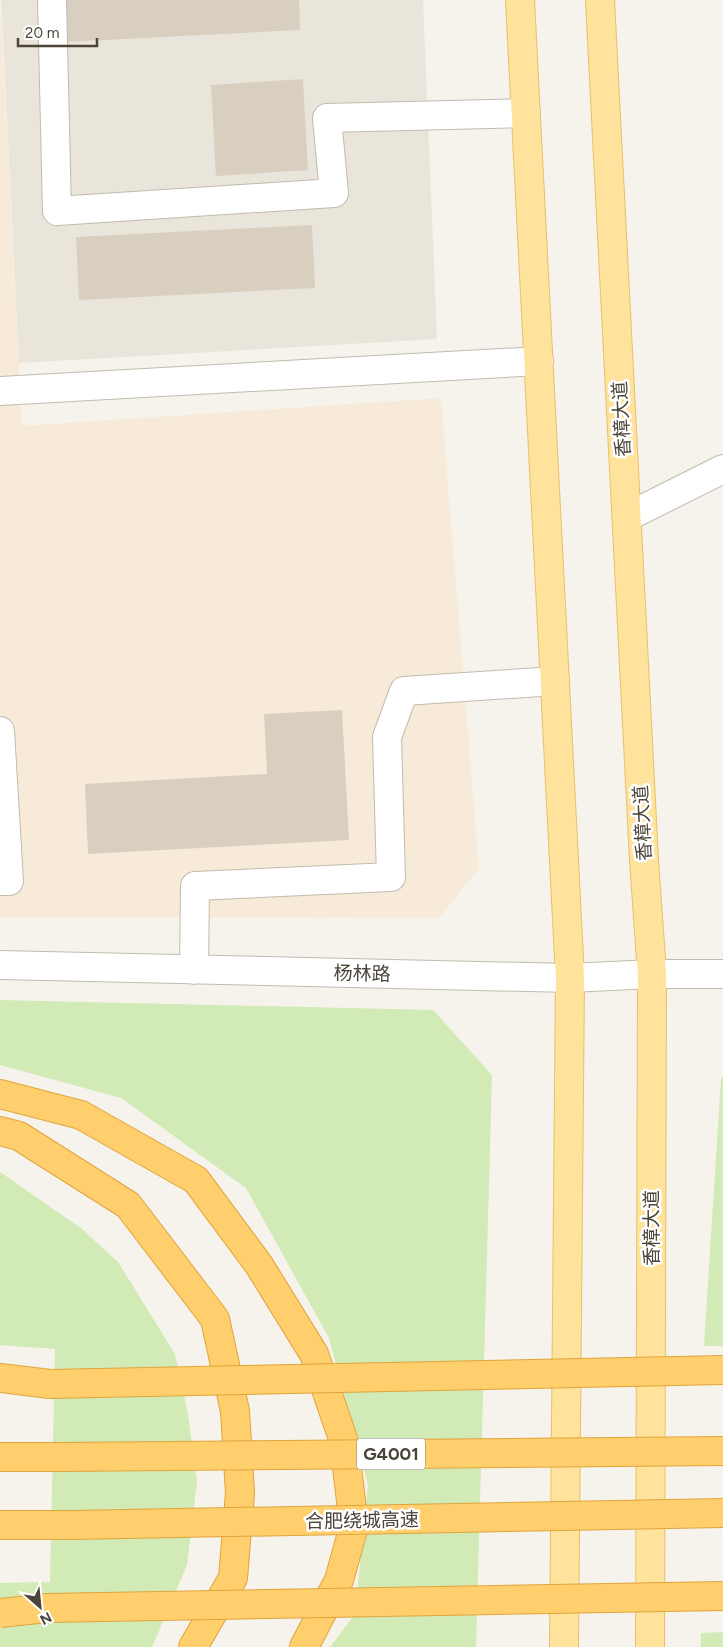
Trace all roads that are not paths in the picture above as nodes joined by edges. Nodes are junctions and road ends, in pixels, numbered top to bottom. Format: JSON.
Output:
{"nodes":[{"id":1,"x":52,"y":0,"type":"edge"},
{"id":2,"x":520,"y":0,"type":"edge"},
{"id":3,"x":600,"y":0,"type":"edge"},
{"id":4,"x":526,"y":113,"type":"junction"},
{"id":5,"x":539,"y":361,"type":"junction"},
{"id":6,"x":0,"y":392,"type":"edge"},
{"id":7,"x":723,"y":469,"type":"edge"},
{"id":8,"x":626,"y":517,"type":"junction"},
{"id":9,"x":555,"y":681,"type":"junction"},
{"id":10,"x":0,"y":731,"type":"edge"},
{"id":11,"x":0,"y":737,"type":"edge"},
{"id":12,"x":0,"y":881,"type":"edge"},
{"id":13,"x":0,"y":965,"type":"edge"},
{"id":14,"x":194,"y":970,"type":"junction"},
{"id":15,"x":652,"y":974,"type":"junction"},
{"id":16,"x":723,"y":974,"type":"edge"},
{"id":17,"x":570,"y":978,"type":"junction"},
{"id":18,"x":0,"y":1094,"type":"edge"},
{"id":19,"x":0,"y":1131,"type":"edge"},
{"id":20,"x":723,"y":1370,"type":"edge"},
{"id":21,"x":0,"y":1378,"type":"edge"},
{"id":22,"x":723,"y":1450,"type":"edge"},
{"id":23,"x":0,"y":1457,"type":"edge"},
{"id":24,"x":723,"y":1514,"type":"edge"},
{"id":25,"x":0,"y":1525,"type":"edge"},
{"id":26,"x":723,"y":1596,"type":"edge"},
{"id":27,"x":0,"y":1613,"type":"edge"},
{"id":28,"x":193,"y":1647,"type":"edge"},
{"id":29,"x":304,"y":1647,"type":"edge"},
{"id":30,"x":564,"y":1647,"type":"edge"},
{"id":31,"x":650,"y":1647,"type":"edge"}],
"edges":[{"from":1,"to":4,"type":"street"},
{"from":2,"to":4,"type":"main road"},
{"from":3,"to":8,"type":"main road","name":"香樟大道"},
{"from":4,"to":5,"type":"main road"},
{"from":5,"to":6,"type":"street"},
{"from":5,"to":9,"type":"main road"},
{"from":7,"to":8,"type":"street"},
{"from":8,"to":15,"type":"main road","name":"香樟大道"},
{"from":9,"to":14,"type":"street"},
{"from":9,"to":17,"type":"main road"},
{"from":10,"to":11,"type":"street"},
{"from":11,"to":12,"type":"street"},
{"from":13,"to":14,"type":"street","name":"杨林路"},
{"from":14,"to":17,"type":"street","name":"杨林路"},
{"from":15,"to":16,"type":"street","name":"杨林路"},
{"from":15,"to":17,"type":"street","name":"杨林路"},
{"from":15,"to":31,"type":"main road","name":"香樟大道"},
{"from":17,"to":30,"type":"main road"},
{"from":18,"to":29,"type":"highway"},
{"from":19,"to":28,"type":"highway"},
{"from":20,"to":21,"type":"highway","bridge":true},
{"from":22,"to":23,"type":"highway","number":"G4001","bridge":true},
{"from":24,"to":25,"type":"highway","name":"合肥绕城高速","bridge":true},
{"from":26,"to":27,"type":"highway","bridge":true}]}
